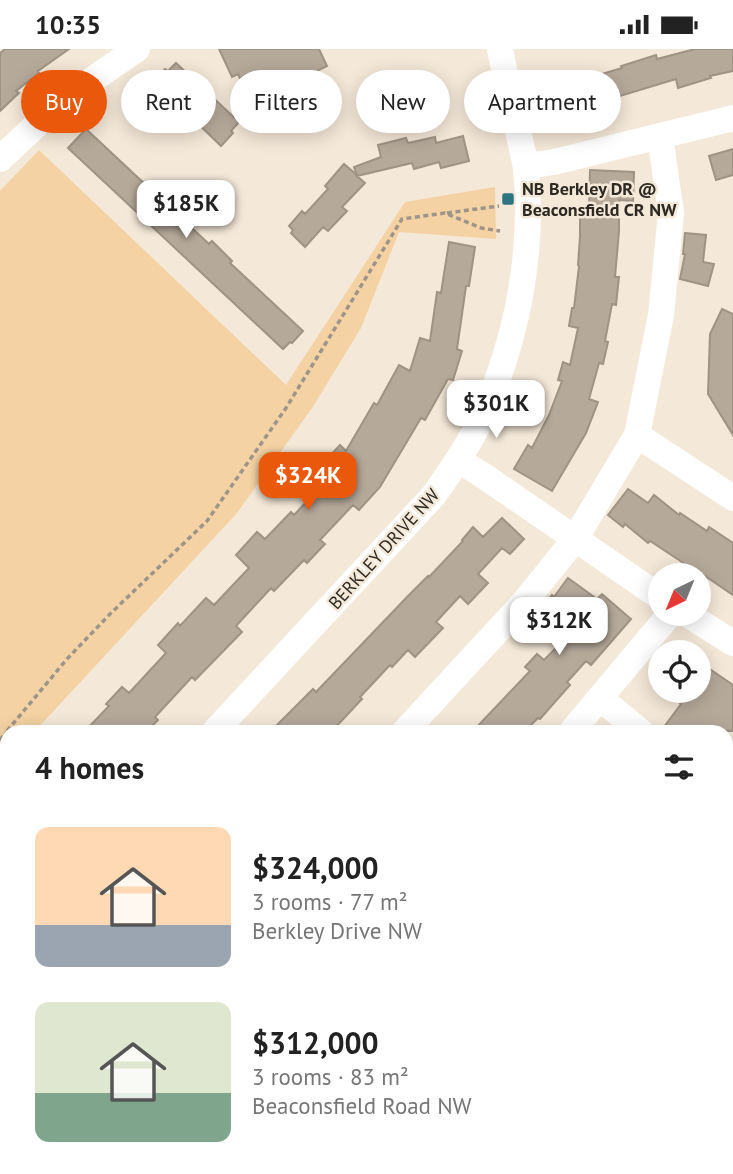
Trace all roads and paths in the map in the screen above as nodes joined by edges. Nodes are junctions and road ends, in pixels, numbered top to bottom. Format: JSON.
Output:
{"nodes":[{"id":1,"x":136,"y":49,"type":"edge"},
{"id":2,"x":500,"y":49,"type":"edge"},
{"id":3,"x":733,"y":118,"type":"edge"},
{"id":4,"x":660,"y":136,"type":"junction"},
{"id":5,"x":4,"y":146,"type":"edge"},
{"id":6,"x":526,"y":166,"type":"junction"},
{"id":7,"x":499,"y":206,"type":"dead end"},
{"id":8,"x":445,"y":213,"type":"junction"},
{"id":9,"x":500,"y":231,"type":"dead end"},
{"id":10,"x":637,"y":435,"type":"junction"},
{"id":11,"x":458,"y":460,"type":"junction"},
{"id":12,"x":733,"y":498,"type":"edge"},
{"id":13,"x":575,"y":539,"type":"junction"},
{"id":14,"x":648,"y":589,"type":"edge"},
{"id":15,"x":659,"y":627,"type":"edge"},
{"id":16,"x":708,"y":627,"type":"edge"},
{"id":17,"x":733,"y":643,"type":"edge"},
{"id":18,"x":601,"y":699,"type":"junction"},
{"id":19,"x":13,"y":725,"type":"edge"},
{"id":20,"x":221,"y":725,"type":"edge"},
{"id":21,"x":411,"y":725,"type":"edge"},
{"id":22,"x":577,"y":725,"type":"edge"},
{"id":23,"x":633,"y":725,"type":"edge"}],
"edges":[{"from":1,"to":5,"type":"street"},
{"from":2,"to":6,"type":"street","name":"BERKLEY DRIVE NW"},
{"from":3,"to":4,"type":"street"},
{"from":4,"to":6,"type":"street"},
{"from":4,"to":10,"type":"street"},
{"from":6,"to":11,"type":"street","name":"BERKLEY DRIVE NW"},
{"from":7,"to":8,"type":"path"},
{"from":8,"to":9,"type":"path"},
{"from":8,"to":19,"type":"path"},
{"from":10,"to":12,"type":"street"},
{"from":10,"to":13,"type":"street"},
{"from":11,"to":13,"type":"street"},
{"from":11,"to":20,"type":"street","name":"BERKLEY DRIVE NW"},
{"from":13,"to":14,"type":"street"},
{"from":13,"to":21,"type":"street"},
{"from":15,"to":18,"type":"street"},
{"from":16,"to":17,"type":"street"},
{"from":18,"to":22,"type":"street"},
{"from":18,"to":23,"type":"street"}]}
